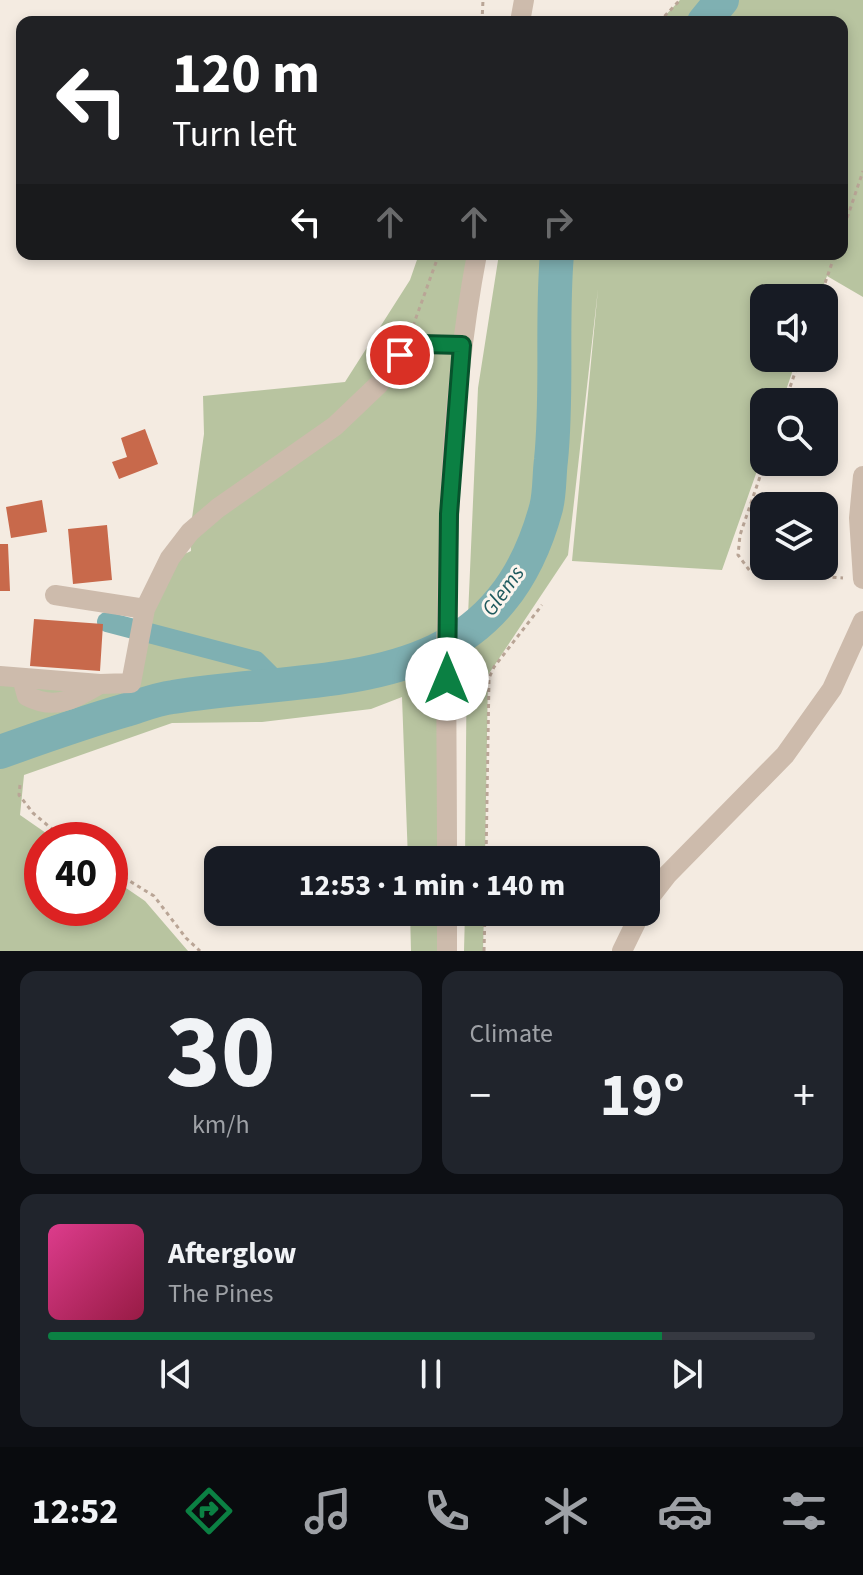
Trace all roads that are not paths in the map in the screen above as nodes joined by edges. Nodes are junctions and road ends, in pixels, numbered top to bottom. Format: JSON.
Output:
{"nodes":[{"id":1,"x":476,"y":260,"type":"edge"},
{"id":2,"x":462,"y":345,"type":"junction"},
{"id":3,"x":863,"y":476,"type":"edge"},
{"id":4,"x":863,"y":579,"type":"edge"},
{"id":5,"x":55,"y":595,"type":"dead end"},
{"id":6,"x":143,"y":615,"type":"junction"},
{"id":7,"x":863,"y":621,"type":"edge"},
{"id":8,"x":0,"y":676,"type":"edge"},
{"id":9,"x":447,"y":846,"type":"edge"},
{"id":10,"x":660,"y":884,"type":"edge"},
{"id":11,"x":447,"y":926,"type":"edge"},
{"id":12,"x":634,"y":926,"type":"edge"},
{"id":13,"x":447,"y":951,"type":"edge"},
{"id":14,"x":622,"y":951,"type":"edge"}],
"edges":[{"from":1,"to":2,"type":"street"},
{"from":2,"to":6,"type":"street"},
{"from":2,"to":9,"type":"street"},
{"from":3,"to":4,"type":"street"},
{"from":5,"to":6,"type":"street"},
{"from":6,"to":8,"type":"street"},
{"from":7,"to":10,"type":"street"},
{"from":11,"to":13,"type":"street"},
{"from":12,"to":14,"type":"street"}]}
